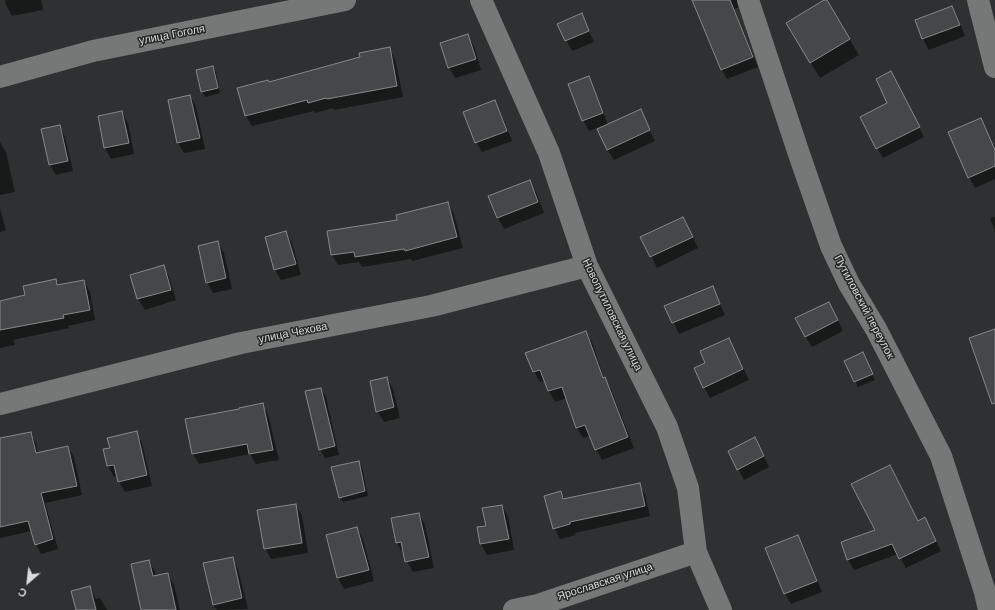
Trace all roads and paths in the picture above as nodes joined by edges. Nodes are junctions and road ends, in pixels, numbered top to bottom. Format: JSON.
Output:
{"nodes":[{"id":1,"x":345,"y":0,"type":"edge"},
{"id":2,"x":481,"y":0,"type":"edge"},
{"id":3,"x":748,"y":0,"type":"edge"},
{"id":4,"x":978,"y":0,"type":"edge"},
{"id":5,"x":995,"y":67,"type":"edge"},
{"id":6,"x":0,"y":77,"type":"edge"},
{"id":7,"x":587,"y":266,"type":"junction"},
{"id":8,"x":0,"y":404,"type":"edge"},
{"id":9,"x":696,"y":552,"type":"junction"},
{"id":10,"x":514,"y":610,"type":"edge"},
{"id":11,"x":721,"y":610,"type":"edge"},
{"id":12,"x":989,"y":610,"type":"edge"}],
"edges":[{"from":1,"to":6,"type":"street","name":"улица Гоголя"},
{"from":2,"to":7,"type":"street","name":"Новопутиловская улица"},
{"from":3,"to":12,"type":"street","name":"Путиловский переулок"},
{"from":4,"to":5,"type":"street"},
{"from":7,"to":8,"type":"street","name":"улица Чехова"},
{"from":7,"to":9,"type":"street","name":"Новопутиловская улица"},
{"from":9,"to":10,"type":"street","name":"Ярославская улица"},
{"from":9,"to":11,"type":"street","name":"Новопутиловская улица"}]}
